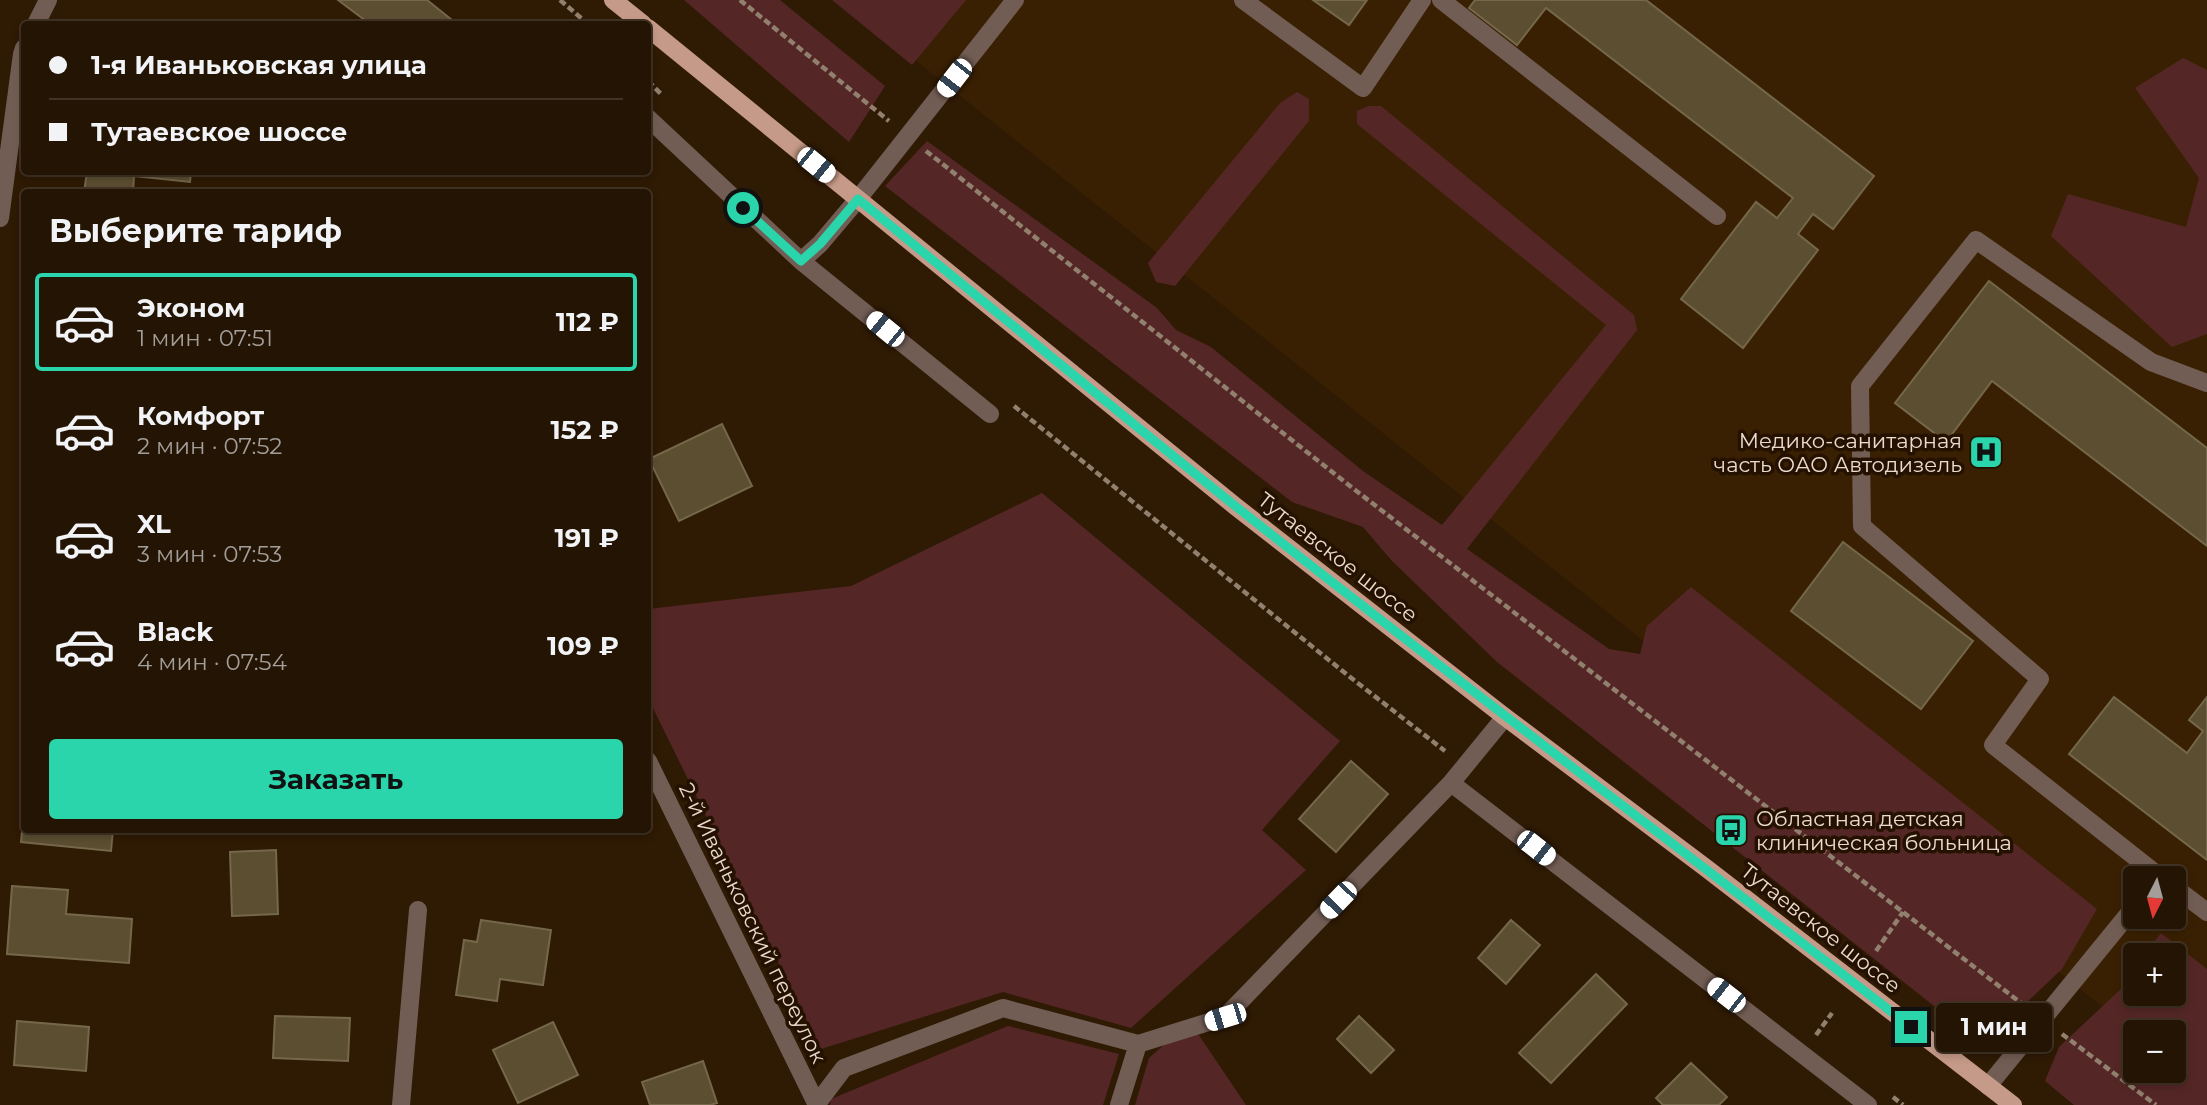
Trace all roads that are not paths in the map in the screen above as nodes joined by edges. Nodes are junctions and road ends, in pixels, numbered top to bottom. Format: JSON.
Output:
{"nodes":[{"id":1,"x":48,"y":0,"type":"edge"},
{"id":2,"x":613,"y":0,"type":"edge"},
{"id":3,"x":1015,"y":0,"type":"edge"},
{"id":4,"x":1243,"y":0,"type":"edge"},
{"id":5,"x":1422,"y":0,"type":"edge"},
{"id":6,"x":1441,"y":0,"type":"edge"},
{"id":7,"x":38,"y":21,"type":"edge"},
{"id":8,"x":639,"y":21,"type":"edge"},
{"id":9,"x":651,"y":30,"type":"edge"},
{"id":10,"x":21,"y":61,"type":"edge"},
{"id":11,"x":651,"y":121,"type":"edge"},
{"id":12,"x":858,"y":199,"type":"junction"},
{"id":13,"x":1717,"y":216,"type":"dead end"},
{"id":14,"x":0,"y":218,"type":"edge"},
{"id":15,"x":801,"y":261,"type":"junction"},
{"id":16,"x":2207,"y":383,"type":"edge"},
{"id":17,"x":990,"y":414,"type":"dead end"},
{"id":18,"x":1506,"y":717,"type":"junction"},
{"id":19,"x":651,"y":767,"type":"edge"},
{"id":20,"x":1451,"y":783,"type":"junction"},
{"id":21,"x":2145,"y":866,"type":"edge"},
{"id":22,"x":2186,"y":897,"type":"edge"},
{"id":23,"x":418,"y":910,"type":"dead end"},
{"id":24,"x":2207,"y":912,"type":"edge"},
{"id":25,"x":2123,"y":921,"type":"edge"},
{"id":26,"x":1138,"y":1044,"type":"junction"},
{"id":27,"x":1988,"y":1086,"type":"junction"},
{"id":28,"x":401,"y":1105,"type":"edge"},
{"id":29,"x":817,"y":1105,"type":"edge"},
{"id":30,"x":1119,"y":1105,"type":"edge"},
{"id":31,"x":1868,"y":1105,"type":"edge"},
{"id":32,"x":2013,"y":1105,"type":"edge"}],
"edges":[{"from":1,"to":7,"type":"street"},
{"from":2,"to":8,"type":"main road"},
{"from":3,"to":12,"type":"street"},
{"from":4,"to":5,"type":"street"},
{"from":6,"to":13,"type":"street"},
{"from":9,"to":12,"type":"main road","name":"Тутаевское шоссе"},
{"from":10,"to":14,"type":"street"},
{"from":11,"to":15,"type":"street"},
{"from":12,"to":15,"type":"street"},
{"from":12,"to":18,"type":"main road","name":"Тутаевское шоссе"},
{"from":15,"to":17,"type":"street"},
{"from":16,"to":21,"type":"street"},
{"from":18,"to":20,"type":"street"},
{"from":18,"to":27,"type":"main road","name":"Тутаевское шоссе"},
{"from":19,"to":29,"type":"street","name":"2-й Иваньковский переулок"},
{"from":20,"to":26,"type":"street"},
{"from":20,"to":31,"type":"street"},
{"from":22,"to":24,"type":"street"},
{"from":23,"to":28,"type":"street"},
{"from":25,"to":27,"type":"street"},
{"from":26,"to":29,"type":"street"},
{"from":26,"to":30,"type":"street"},
{"from":27,"to":32,"type":"main road","name":"Тутаевское шоссе"}]}
